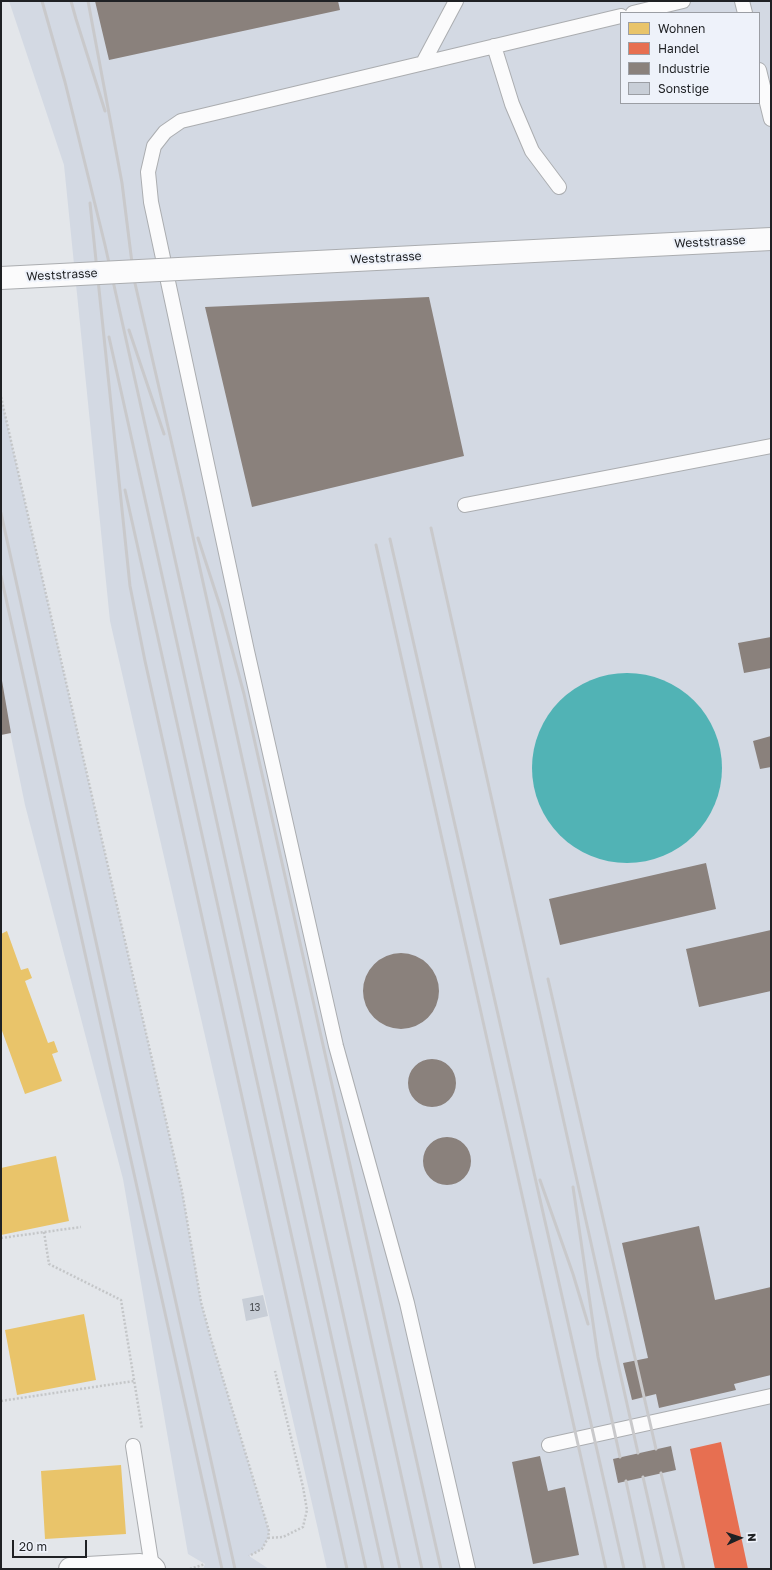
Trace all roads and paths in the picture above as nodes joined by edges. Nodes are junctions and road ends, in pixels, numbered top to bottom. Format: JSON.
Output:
{"nodes":[{"id":1,"x":456,"y":1,"type":"edge"},
{"id":2,"x":683,"y":1,"type":"edge"},
{"id":3,"x":742,"y":1,"type":"edge"},
{"id":4,"x":637,"y":12,"type":"edge"},
{"id":5,"x":745,"y":12,"type":"edge"},
{"id":6,"x":620,"y":16,"type":"edge"},
{"id":7,"x":494,"y":46,"type":"junction"},
{"id":8,"x":423,"y":63,"type":"junction"},
{"id":9,"x":760,"y":74,"type":"edge"},
{"id":10,"x":771,"y":119,"type":"edge"},
{"id":11,"x":559,"y":187,"type":"dead end"},
{"id":12,"x":771,"y":238,"type":"edge"},
{"id":13,"x":1,"y":278,"type":"edge"},
{"id":14,"x":1,"y":397,"type":"edge"},
{"id":15,"x":771,"y":446,"type":"edge"},
{"id":16,"x":464,"y":505,"type":"dead end"},
{"id":17,"x":81,"y":1227,"type":"dead end"},
{"id":18,"x":44,"y":1232,"type":"junction"},
{"id":19,"x":1,"y":1238,"type":"edge"},
{"id":20,"x":275,"y":1371,"type":"dead end"},
{"id":21,"x":134,"y":1381,"type":"junction"},
{"id":22,"x":771,"y":1396,"type":"edge"},
{"id":23,"x":1,"y":1401,"type":"edge"},
{"id":24,"x":550,"y":1445,"type":"dead end"},
{"id":25,"x":133,"y":1450,"type":"joint"},
{"id":26,"x":268,"y":1538,"type":"junction"},
{"id":27,"x":249,"y":1556,"type":"dead end"},
{"id":28,"x":205,"y":1564,"type":"dead end"},
{"id":29,"x":149,"y":1567,"type":"edge"},
{"id":30,"x":70,"y":1569,"type":"edge"},
{"id":31,"x":190,"y":1569,"type":"edge"},
{"id":32,"x":468,"y":1569,"type":"edge"}],
"edges":[{"from":1,"to":8,"type":"lane"},
{"from":2,"to":4,"type":"lane"},
{"from":3,"to":5,"type":"lane"},
{"from":6,"to":7,"type":"lane"},
{"from":7,"to":8,"type":"lane"},
{"from":7,"to":11,"type":"lane"},
{"from":8,"to":32,"type":"lane"},
{"from":9,"to":10,"type":"lane"},
{"from":12,"to":13,"type":"main road","name":"Weststrasse","bridge":true},
{"from":14,"to":26,"type":"path"},
{"from":15,"to":16,"type":"lane"},
{"from":17,"to":18,"type":"path"},
{"from":18,"to":19,"type":"path"},
{"from":18,"to":21,"type":"path"},
{"from":20,"to":26,"type":"path"},
{"from":21,"to":23,"type":"path"},
{"from":21,"to":25,"type":"path"},
{"from":22,"to":24,"type":"lane"},
{"from":25,"to":29,"type":"lane"},
{"from":26,"to":27,"type":"path"},
{"from":28,"to":31,"type":"path"},
{"from":29,"to":30,"type":"main road"}]}
